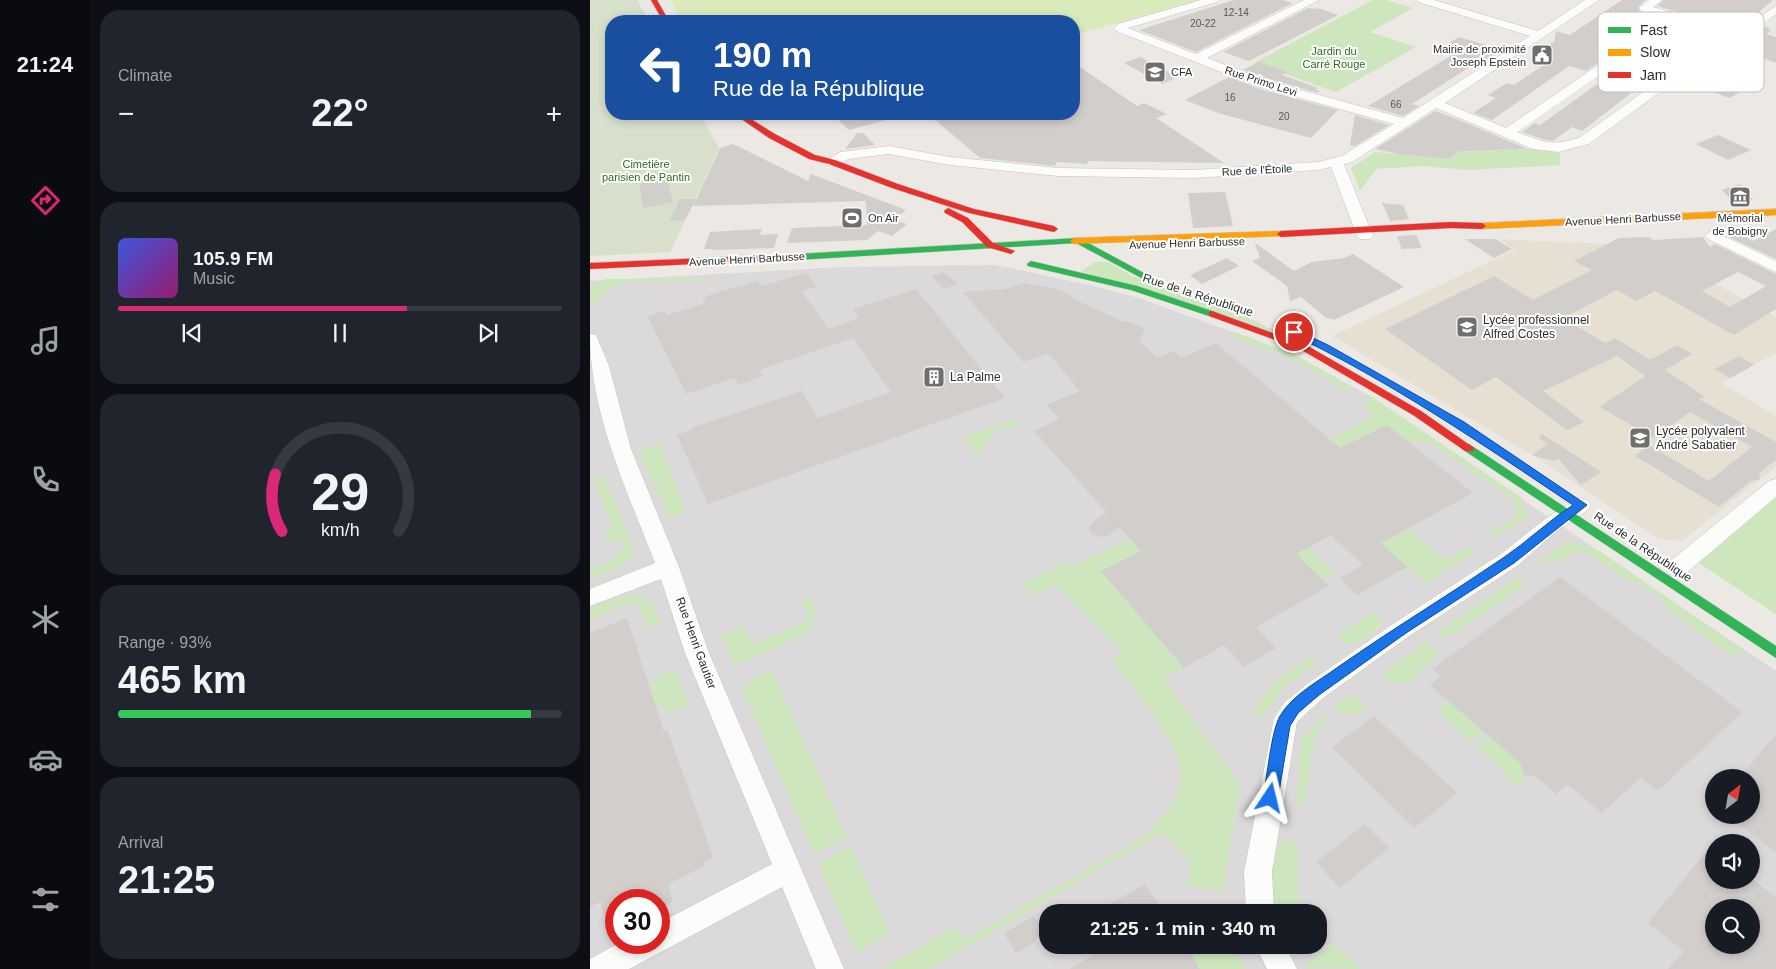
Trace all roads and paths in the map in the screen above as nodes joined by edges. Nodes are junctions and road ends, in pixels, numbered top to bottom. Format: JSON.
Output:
{"nodes":[{"id":1,"x":654,"y":0,"type":"edge"},
{"id":2,"x":1213,"y":0,"type":"edge"},
{"id":3,"x":1422,"y":0,"type":"edge"},
{"id":4,"x":1593,"y":0,"type":"edge"},
{"id":5,"x":1656,"y":0,"type":"edge"},
{"id":6,"x":1307,"y":1,"type":"edge"},
{"id":7,"x":1776,"y":9,"type":"edge"},
{"id":8,"x":1656,"y":12,"type":"edge"},
{"id":9,"x":663,"y":15,"type":"edge"},
{"id":10,"x":1764,"y":18,"type":"edge"},
{"id":11,"x":1540,"y":35,"type":"junction"},
{"id":12,"x":1195,"y":59,"type":"junction"},
{"id":13,"x":1598,"y":71,"type":"edge"},
{"id":14,"x":1652,"y":92,"type":"edge"},
{"id":15,"x":1436,"y":103,"type":"junction"},
{"id":16,"x":746,"y":120,"type":"edge"},
{"id":17,"x":1406,"y":124,"type":"junction"},
{"id":18,"x":1507,"y":133,"type":"junction"},
{"id":19,"x":874,"y":151,"type":"junction"},
{"id":20,"x":832,"y":162,"type":"junction"},
{"id":21,"x":1336,"y":162,"type":"junction"},
{"id":22,"x":846,"y":167,"type":"junction"},
{"id":23,"x":895,"y":186,"type":"junction"},
{"id":24,"x":1776,"y":212,"type":"edge"},
{"id":25,"x":1054,"y":229,"type":"junction"},
{"id":26,"x":1363,"y":233,"type":"junction"},
{"id":27,"x":1713,"y":236,"type":"dead end"},
{"id":28,"x":990,"y":245,"type":"junction"},
{"id":29,"x":1012,"y":247,"type":"junction"},
{"id":30,"x":1097,"y":248,"type":"junction"},
{"id":31,"x":1075,"y":250,"type":"junction"},
{"id":32,"x":905,"y":252,"type":"junction"},
{"id":33,"x":1031,"y":264,"type":"junction"},
{"id":34,"x":590,"y":266,"type":"edge"},
{"id":35,"x":1776,"y":267,"type":"edge"},
{"id":36,"x":1160,"y":283,"type":"dead end"},
{"id":37,"x":1210,"y":301,"type":"dead end"},
{"id":38,"x":590,"y":339,"type":"edge"},
{"id":39,"x":1427,"y":405,"type":"dead end"},
{"id":40,"x":1776,"y":486,"type":"edge"},
{"id":41,"x":1578,"y":507,"type":"junction"},
{"id":42,"x":668,"y":567,"type":"junction"},
{"id":43,"x":1678,"y":568,"type":"dead end"},
{"id":44,"x":590,"y":598,"type":"edge"},
{"id":45,"x":1776,"y":653,"type":"edge"},
{"id":46,"x":788,"y":870,"type":"junction"},
{"id":47,"x":1260,"y":904,"type":"edge"},
{"id":48,"x":670,"y":932,"type":"edge"},
{"id":49,"x":628,"y":954,"type":"edge"},
{"id":50,"x":1274,"y":954,"type":"edge"},
{"id":51,"x":600,"y":969,"type":"edge"},
{"id":52,"x":830,"y":969,"type":"edge"},
{"id":53,"x":1283,"y":969,"type":"edge"}],
"edges":[{"from":1,"to":9,"type":"main road"},
{"from":2,"to":12,"type":"street","name":"Rue Primo Levi"},
{"from":3,"to":11,"type":"street"},
{"from":4,"to":11,"type":"street","name":"Rue de l'Étoile"},
{"from":5,"to":8,"type":"street"},
{"from":6,"to":12,"type":"street"},
{"from":7,"to":10,"type":"street"},
{"from":11,"to":15,"type":"street","name":"Rue de l'Étoile"},
{"from":12,"to":17,"type":"street","name":"Rue Primo Levi"},
{"from":13,"to":18,"type":"street"},
{"from":14,"to":18,"type":"street"},
{"from":15,"to":17,"type":"street","name":"Rue de l'Étoile"},
{"from":15,"to":18,"type":"street"},
{"from":16,"to":20,"type":"main road"},
{"from":17,"to":21,"type":"street","name":"Rue de l'Étoile"},
{"from":19,"to":20,"type":"street","name":"Rue de l'Étoile"},
{"from":19,"to":21,"type":"street","name":"Rue de l'Étoile"},
{"from":19,"to":22,"type":"street"},
{"from":20,"to":22,"type":"main road"},
{"from":21,"to":26,"type":"street"},
{"from":22,"to":23,"type":"main road"},
{"from":23,"to":25,"type":"main road","name":"Rue de la République"},
{"from":23,"to":28,"type":"main road"},
{"from":24,"to":26,"type":"main road","name":"Avenue Henri Barbusse"},
{"from":25,"to":29,"type":"main road"},
{"from":25,"to":31,"type":"main road","name":"Rue de la République"},
{"from":26,"to":30,"type":"main road","name":"Avenue Henri Barbusse"},
{"from":26,"to":31,"type":"main road","name":"Avenue Henri Barbusse"},
{"from":27,"to":35,"type":"street"},
{"from":28,"to":29,"type":"main road"},
{"from":28,"to":32,"type":"main road","name":"Avenue Henri Barbusse"},
{"from":29,"to":31,"type":"main road","name":"Avenue Henri Barbusse"},
{"from":29,"to":32,"type":"main road","name":"Avenue Henri Barbusse"},
{"from":29,"to":33,"type":"main road","name":"Rue de la République"},
{"from":30,"to":31,"type":"main road","name":"Rue de la République"},
{"from":30,"to":36,"type":"main road","name":"Rue de la République"},
{"from":31,"to":33,"type":"main road"},
{"from":32,"to":34,"type":"main road","name":"Avenue Henri Barbusse"},
{"from":33,"to":41,"type":"main road","name":"Rue de la République"},
{"from":37,"to":39,"type":"main road","name":"Rue de la République"},
{"from":38,"to":42,"type":"street","name":"Rue Henri Gautier"},
{"from":40,"to":43,"type":"street"},
{"from":41,"to":45,"type":"main road","name":"Rue de la République"},
{"from":41,"to":47,"type":"street"},
{"from":42,"to":44,"type":"street"},
{"from":42,"to":46,"type":"street","name":"Rue Henri Gautier"},
{"from":46,"to":48,"type":"street"},
{"from":46,"to":52,"type":"street","name":"Rue Henri Gautier"},
{"from":49,"to":51,"type":"street"},
{"from":50,"to":53,"type":"street"}]}
